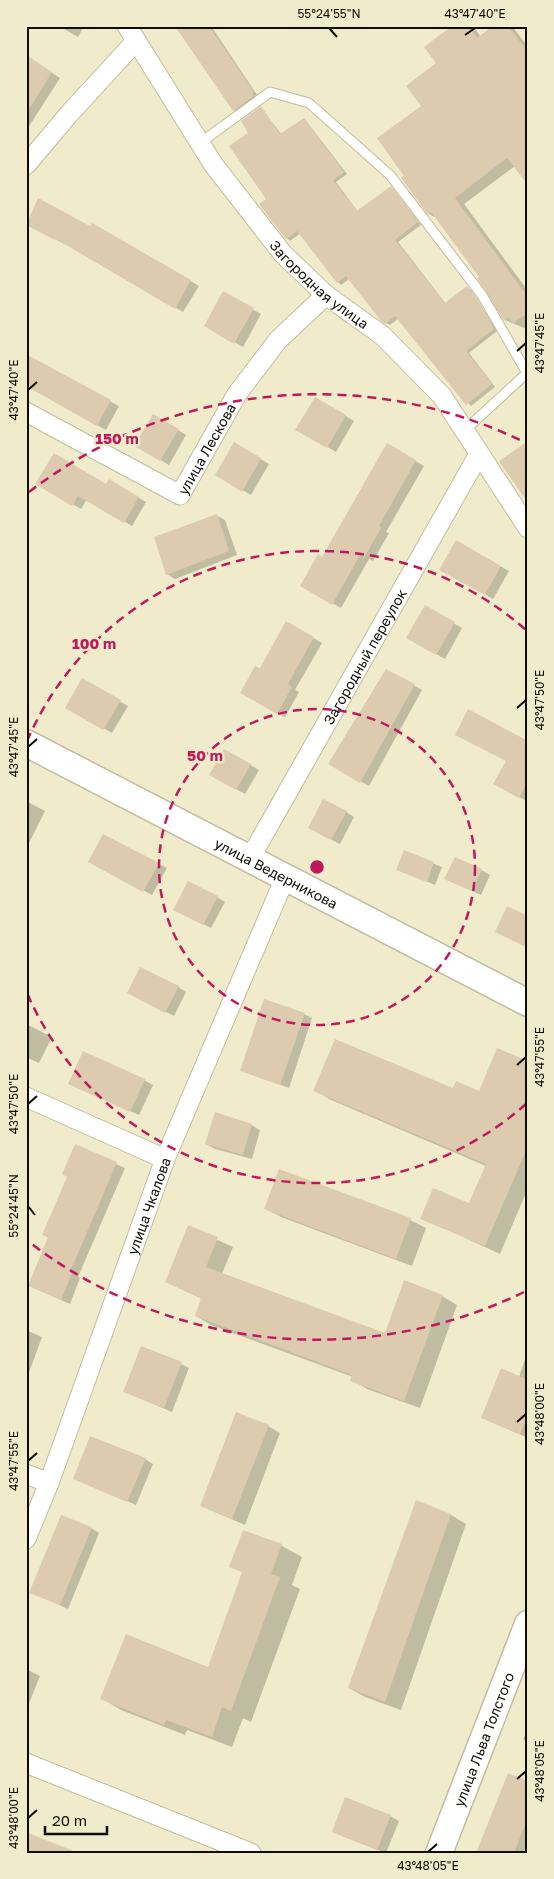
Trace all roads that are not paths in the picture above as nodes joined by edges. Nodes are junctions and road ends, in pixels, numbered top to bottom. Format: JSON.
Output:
{"nodes":[{"id":1,"x":132,"y":31,"type":"edge"},
{"id":2,"x":200,"y":143,"type":"junction"},
{"id":3,"x":26,"y":165,"type":"edge"},
{"id":4,"x":326,"y":295,"type":"junction"},
{"id":5,"x":527,"y":373,"type":"edge"},
{"id":6,"x":26,"y":412,"type":"edge"},
{"id":7,"x":464,"y":431,"type":"junction"},
{"id":8,"x":479,"y":454,"type":"junction"},
{"id":9,"x":528,"y":528,"type":"edge"},
{"id":10,"x":26,"y":743,"type":"edge"},
{"id":11,"x":249,"y":860,"type":"junction"},
{"id":12,"x":285,"y":878,"type":"junction"},
{"id":13,"x":528,"y":1003,"type":"edge"},
{"id":14,"x":26,"y":1097,"type":"edge"},
{"id":15,"x":165,"y":1158,"type":"junction"},
{"id":16,"x":26,"y":1474,"type":"edge"},
{"id":17,"x":49,"y":1483,"type":"junction"},
{"id":18,"x":26,"y":1539,"type":"edge"},
{"id":19,"x":528,"y":1624,"type":"edge"},
{"id":20,"x":26,"y":1763,"type":"edge"},
{"id":21,"x":251,"y":1853,"type":"edge"},
{"id":22,"x":439,"y":1853,"type":"edge"}],
"edges":[{"from":1,"to":2,"type":"street","name":"Загородная улица"},
{"from":1,"to":3,"type":"street"},
{"from":2,"to":4,"type":"street","name":"Загородная улица"},
{"from":2,"to":5,"type":"lane"},
{"from":4,"to":6,"type":"street","name":"улица Лескова"},
{"from":4,"to":7,"type":"street","name":"Загородная улица"},
{"from":5,"to":7,"type":"lane"},
{"from":7,"to":8,"type":"street","name":"Загородная улица"},
{"from":8,"to":9,"type":"street","name":"Загородная улица"},
{"from":8,"to":11,"type":"street","name":"Загородный переулок"},
{"from":10,"to":11,"type":"street","name":"улица Ведерникова"},
{"from":11,"to":12,"type":"street","name":"улица Ведерникова"},
{"from":12,"to":13,"type":"street","name":"улица Ведерникова"},
{"from":12,"to":15,"type":"street","name":"улица Чкалова"},
{"from":14,"to":15,"type":"street"},
{"from":15,"to":17,"type":"street","name":"улица Чкалова"},
{"from":16,"to":17,"type":"street"},
{"from":17,"to":18,"type":"street","name":"улица Чкалова"},
{"from":19,"to":22,"type":"street","name":"улица Льва Толстого"},
{"from":20,"to":21,"type":"street"}]}
